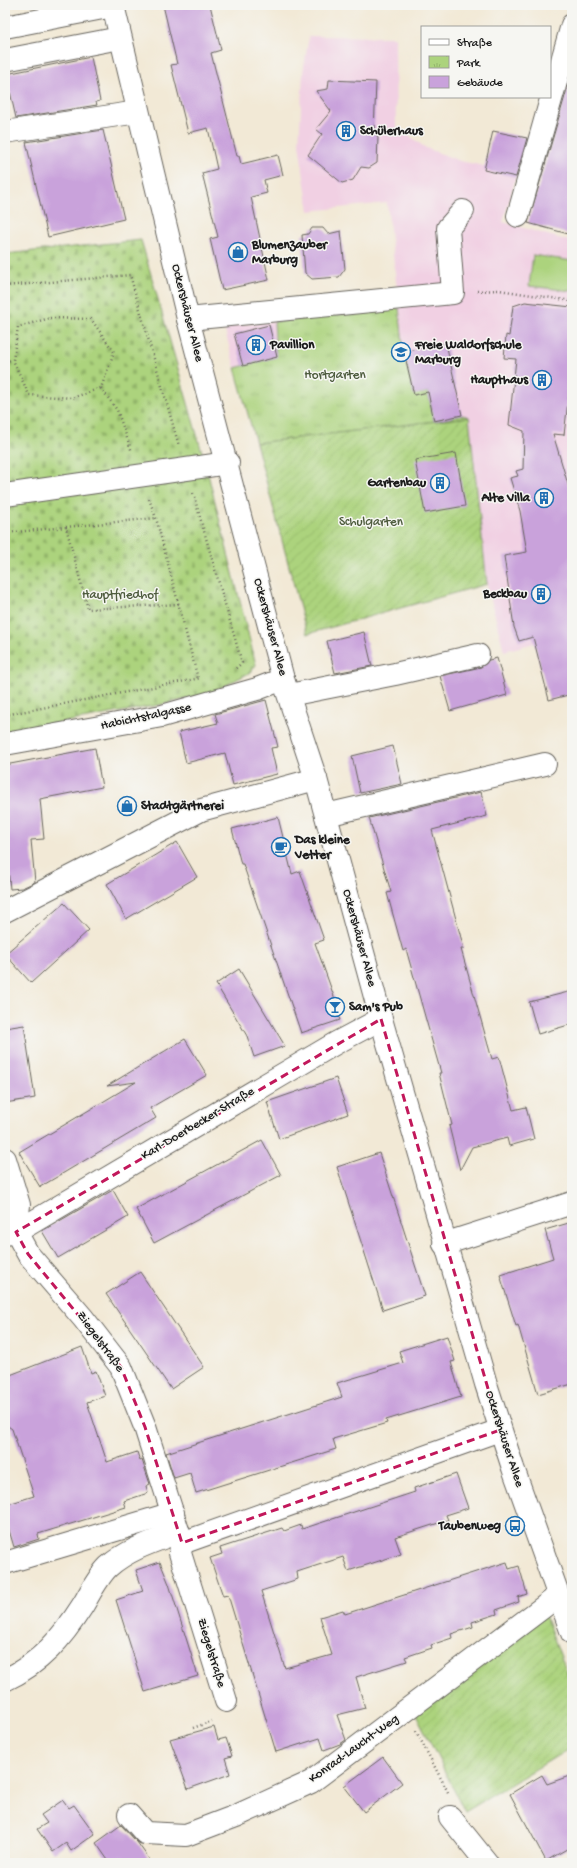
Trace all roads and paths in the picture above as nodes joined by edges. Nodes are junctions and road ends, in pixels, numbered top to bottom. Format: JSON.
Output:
{"nodes":[{"id":1,"x":113,"y":6,"type":"edge"},
{"id":2,"x":572,"y":25,"type":"edge"},
{"id":3,"x":5,"y":27,"type":"edge"},
{"id":4,"x":120,"y":38,"type":"junction"},
{"id":5,"x":5,"y":60,"type":"edge"},
{"id":6,"x":138,"y":112,"type":"junction"},
{"id":7,"x":5,"y":132,"type":"edge"},
{"id":8,"x":464,"y":211,"type":"dead end"},
{"id":9,"x":518,"y":216,"type":"dead end"},
{"id":10,"x":5,"y":286,"type":"edge"},
{"id":11,"x":453,"y":293,"type":"junction"},
{"id":12,"x":572,"y":301,"type":"edge"},
{"id":13,"x":188,"y":319,"type":"junction"},
{"id":14,"x":13,"y":360,"type":"junction"},
{"id":15,"x":5,"y":361,"type":"edge"},
{"id":16,"x":101,"y":388,"type":"junction"},
{"id":17,"x":134,"y":457,"type":"dead end"},
{"id":18,"x":228,"y":463,"type":"junction"},
{"id":19,"x":186,"y":470,"type":"junction"},
{"id":20,"x":147,"y":492,"type":"dead end"},
{"id":21,"x":5,"y":495,"type":"edge"},
{"id":22,"x":156,"y":518,"type":"junction"},
{"id":23,"x":66,"y":527,"type":"junction"},
{"id":24,"x":5,"y":533,"type":"edge"},
{"id":25,"x":179,"y":604,"type":"junction"},
{"id":26,"x":478,"y":655,"type":"dead end"},
{"id":27,"x":231,"y":672,"type":"dead end"},
{"id":28,"x":204,"y":677,"type":"dead end"},
{"id":29,"x":198,"y":678,"type":"junction"},
{"id":30,"x":286,"y":687,"type":"junction"},
{"id":31,"x":5,"y":715,"type":"edge"},
{"id":32,"x":5,"y":744,"type":"edge"},
{"id":33,"x":545,"y":764,"type":"dead end"},
{"id":34,"x":316,"y":779,"type":"junction"},
{"id":35,"x":326,"y":815,"type":"junction"},
{"id":36,"x":9,"y":906,"type":"edge"},
{"id":37,"x":381,"y":1019,"type":"junction"},
{"id":38,"x":5,"y":1159,"type":"edge"},
{"id":39,"x":572,"y":1202,"type":"edge"},
{"id":40,"x":11,"y":1233,"type":"edge"},
{"id":41,"x":444,"y":1244,"type":"junction"},
{"id":42,"x":500,"y":1430,"type":"junction"},
{"id":43,"x":178,"y":1529,"type":"junction"},
{"id":44,"x":5,"y":1563,"type":"edge"},
{"id":45,"x":558,"y":1596,"type":"junction"},
{"id":46,"x":572,"y":1633,"type":"edge"},
{"id":47,"x":5,"y":1680,"type":"edge"},
{"id":48,"x":226,"y":1701,"type":"dead end"},
{"id":49,"x":406,"y":1712,"type":"junction"},
{"id":50,"x":129,"y":1815,"type":"dead end"},
{"id":51,"x":450,"y":1817,"type":"joint"},
{"id":52,"x":487,"y":1863,"type":"edge"}],
"edges":[{"from":1,"to":3,"type":"street"},
{"from":1,"to":4,"type":"street","name":"Ockershäuser Allee"},
{"from":2,"to":9,"type":"street"},
{"from":4,"to":5,"type":"street"},
{"from":4,"to":6,"type":"street","name":"Ockershäuser Allee"},
{"from":6,"to":7,"type":"street"},
{"from":6,"to":13,"type":"street","name":"Ockershäuser Allee"},
{"from":8,"to":11,"type":"street"},
{"from":10,"to":19,"type":"path"},
{"from":11,"to":12,"type":"path"},
{"from":11,"to":13,"type":"street"},
{"from":13,"to":18,"type":"street","name":"Ockershäuser Allee"},
{"from":14,"to":15,"type":"path"},
{"from":14,"to":16,"type":"path"},
{"from":14,"to":16,"type":"path"},
{"from":16,"to":17,"type":"path"},
{"from":18,"to":19,"type":"street"},
{"from":18,"to":30,"type":"street","name":"Ockershäuser Allee"},
{"from":19,"to":21,"type":"street"},
{"from":19,"to":27,"type":"path"},
{"from":20,"to":22,"type":"path"},
{"from":22,"to":23,"type":"path"},
{"from":22,"to":25,"type":"path"},
{"from":23,"to":24,"type":"path"},
{"from":23,"to":25,"type":"path"},
{"from":25,"to":29,"type":"path"},
{"from":26,"to":30,"type":"street","name":"Habichtstalgasse"},
{"from":28,"to":29,"type":"path"},
{"from":29,"to":31,"type":"path"},
{"from":30,"to":32,"type":"street","name":"Habichtstalgasse"},
{"from":30,"to":34,"type":"street","name":"Ockershäuser Allee"},
{"from":33,"to":35,"type":"street"},
{"from":34,"to":35,"type":"street","name":"Ockershäuser Allee"},
{"from":34,"to":36,"type":"street"},
{"from":35,"to":37,"type":"street","name":"Ockershäuser Allee"},
{"from":37,"to":40,"type":"street","name":"Karl-Doerbecker-Straße"},
{"from":37,"to":41,"type":"street","name":"Ockershäuser Allee"},
{"from":38,"to":40,"type":"street"},
{"from":39,"to":41,"type":"street"},
{"from":40,"to":43,"type":"street","name":"Ziegelstraße"},
{"from":41,"to":42,"type":"street","name":"Ockershäuser Allee"},
{"from":42,"to":43,"type":"street"},
{"from":42,"to":45,"type":"street","name":"Ockershäuser Allee"},
{"from":43,"to":44,"type":"street"},
{"from":43,"to":47,"type":"street"},
{"from":43,"to":48,"type":"street","name":"Ziegelstraße"},
{"from":45,"to":46,"type":"street","name":"Ockershäuser Allee"},
{"from":45,"to":49,"type":"street","name":"Konrad-Laucht-Weg"},
{"from":49,"to":50,"type":"street","name":"Konrad-Laucht-Weg"},
{"from":49,"to":51,"type":"path"},
{"from":51,"to":52,"type":"street"}]}
